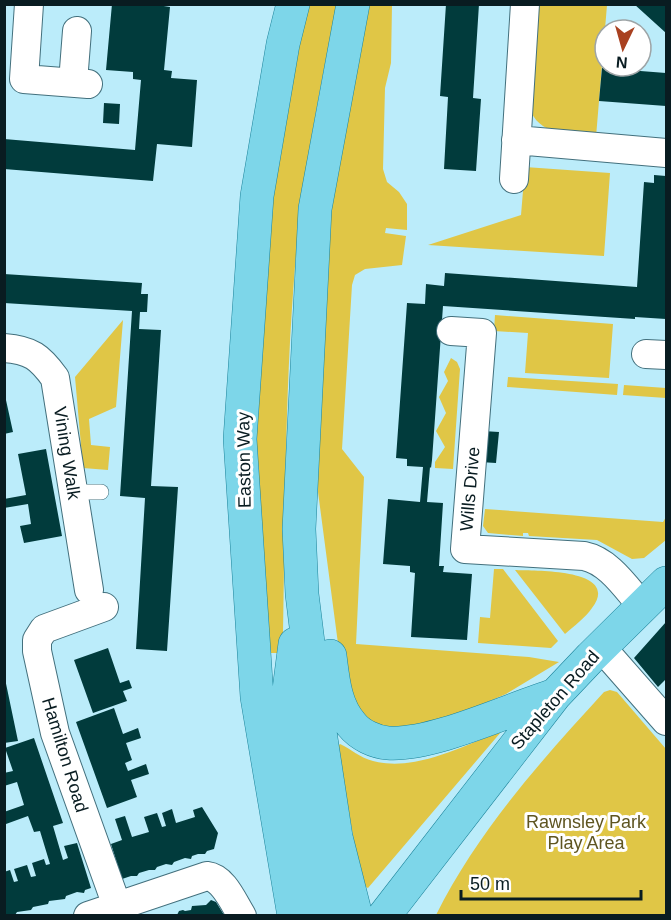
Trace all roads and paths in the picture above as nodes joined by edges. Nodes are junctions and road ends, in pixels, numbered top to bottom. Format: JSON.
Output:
{"nodes":[{"id":1,"x":29,"y":4,"type":"edge"},
{"id":2,"x":293,"y":4,"type":"edge"},
{"id":3,"x":352,"y":4,"type":"edge"},
{"id":4,"x":525,"y":4,"type":"edge"},
{"id":5,"x":77,"y":31,"type":"dead end"},
{"id":6,"x":516,"y":140,"type":"junction"},
{"id":7,"x":666,"y":153,"type":"edge"},
{"id":8,"x":514,"y":179,"type":"dead end"},
{"id":9,"x":451,"y":331,"type":"dead end"},
{"id":10,"x":4,"y":348,"type":"edge"},
{"id":11,"x":73,"y":492,"type":"junction"},
{"id":12,"x":101,"y":492,"type":"dead end"},
{"id":13,"x":299,"y":529,"type":"junction"},
{"id":14,"x":666,"y":583,"type":"edge"},
{"id":15,"x":302,"y":594,"type":"junction"},
{"id":16,"x":97,"y":599,"type":"joint"},
{"id":17,"x":643,"y":607,"type":"junction"},
{"id":18,"x":601,"y":647,"type":"junction"},
{"id":19,"x":555,"y":695,"type":"junction"},
{"id":20,"x":666,"y":722,"type":"edge"},
{"id":21,"x":453,"y":826,"type":"junction"},
{"id":22,"x":117,"y":906,"type":"junction"},
{"id":23,"x":88,"y":915,"type":"edge"},
{"id":24,"x":242,"y":915,"type":"edge"},
{"id":25,"x":294,"y":915,"type":"edge"},
{"id":26,"x":325,"y":915,"type":"edge"},
{"id":27,"x":356,"y":915,"type":"edge"},
{"id":28,"x":370,"y":915,"type":"edge"},
{"id":29,"x":384,"y":915,"type":"edge"},
{"id":30,"x":410,"y":915,"type":"edge"}],
"edges":[{"from":1,"to":5,"type":"street"},
{"from":2,"to":25,"type":"main road","name":"Easton Way"},
{"from":3,"to":13,"type":"main road"},
{"from":4,"to":6,"type":"street"},
{"from":6,"to":7,"type":"street"},
{"from":6,"to":8,"type":"street"},
{"from":9,"to":17,"type":"street","name":"Wills Drive"},
{"from":10,"to":11,"type":"street","name":"Vining Walk"},
{"from":11,"to":12,"type":"lane"},
{"from":11,"to":16,"type":"street","name":"Vining Walk"},
{"from":13,"to":15,"type":"main road"},
{"from":13,"to":19,"type":"main road"},
{"from":14,"to":17,"type":"main road","name":"Stapleton Road"},
{"from":15,"to":26,"type":"main road"},
{"from":15,"to":27,"type":"main road"},
{"from":16,"to":22,"type":"street","name":"Hamilton Road"},
{"from":17,"to":18,"type":"main road","name":"Stapleton Road"},
{"from":18,"to":19,"type":"main road","name":"Stapleton Road"},
{"from":18,"to":20,"type":"street"},
{"from":19,"to":21,"type":"main road","name":"Stapleton Road"},
{"from":21,"to":28,"type":"main road","name":"Stapleton Road"},
{"from":21,"to":29,"type":"main road","name":"Stapleton Road"},
{"from":21,"to":30,"type":"main road"},
{"from":22,"to":23,"type":"street"},
{"from":22,"to":24,"type":"street"}]}
